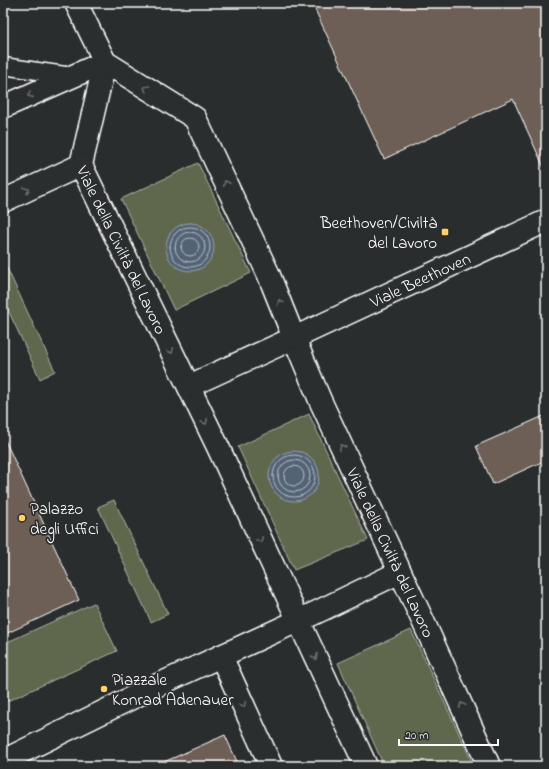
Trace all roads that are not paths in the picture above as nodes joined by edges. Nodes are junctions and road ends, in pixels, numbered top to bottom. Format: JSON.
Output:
{"nodes":[{"id":1,"x":76,"y":3,"type":"edge"},
{"id":2,"x":104,"y":62,"type":"junction"},
{"id":3,"x":3,"y":66,"type":"edge"},
{"id":4,"x":72,"y":76,"type":"junction"},
{"id":5,"x":3,"y":107,"type":"edge"},
{"id":6,"x":81,"y":164,"type":"junction"},
{"id":7,"x":3,"y":201,"type":"edge"},
{"id":8,"x":546,"y":221,"type":"edge"},
{"id":9,"x":294,"y":338,"type":"junction"},
{"id":10,"x":189,"y":386,"type":"junction"},
{"id":11,"x":400,"y":572,"type":"junction"},
{"id":12,"x":298,"y":620,"type":"junction"},
{"id":13,"x":221,"y":656,"type":"junction"},
{"id":14,"x":3,"y":761,"type":"edge"},
{"id":15,"x":271,"y":766,"type":"edge"},
{"id":16,"x":366,"y":766,"type":"edge"},
{"id":17,"x":489,"y":766,"type":"edge"}],
"edges":[{"from":1,"to":2,"type":"street"},
{"from":2,"to":4,"type":"street"},
{"from":2,"to":6,"type":"street","name":"Viale della Civiltà del Lavoro"},
{"from":9,"to":2,"type":"street","name":"Viale della Civiltà del Lavoro","one_way":true},
{"from":3,"to":4,"type":"lane"},
{"from":4,"to":5,"type":"street","one_way":true},
{"from":7,"to":6,"type":"street","one_way":true},
{"from":6,"to":10,"type":"street","name":"Viale della Civiltà del Lavoro","one_way":true},
{"from":8,"to":9,"type":"street","name":"Viale Beethoven"},
{"from":9,"to":10,"type":"street"},
{"from":11,"to":9,"type":"street","name":"Viale della Civiltà del Lavoro","one_way":true},
{"from":10,"to":12,"type":"street","name":"Viale della Civiltà del Lavoro","one_way":true},
{"from":11,"to":12,"type":"street"},
{"from":17,"to":11,"type":"street","name":"Viale della Civiltà del Lavoro","one_way":true},
{"from":12,"to":13,"type":"street"},
{"from":12,"to":16,"type":"street","name":"Viale della Civiltà del Lavoro","one_way":true},
{"from":13,"to":14,"type":"street"},
{"from":13,"to":15,"type":"street","one_way":true}]}
